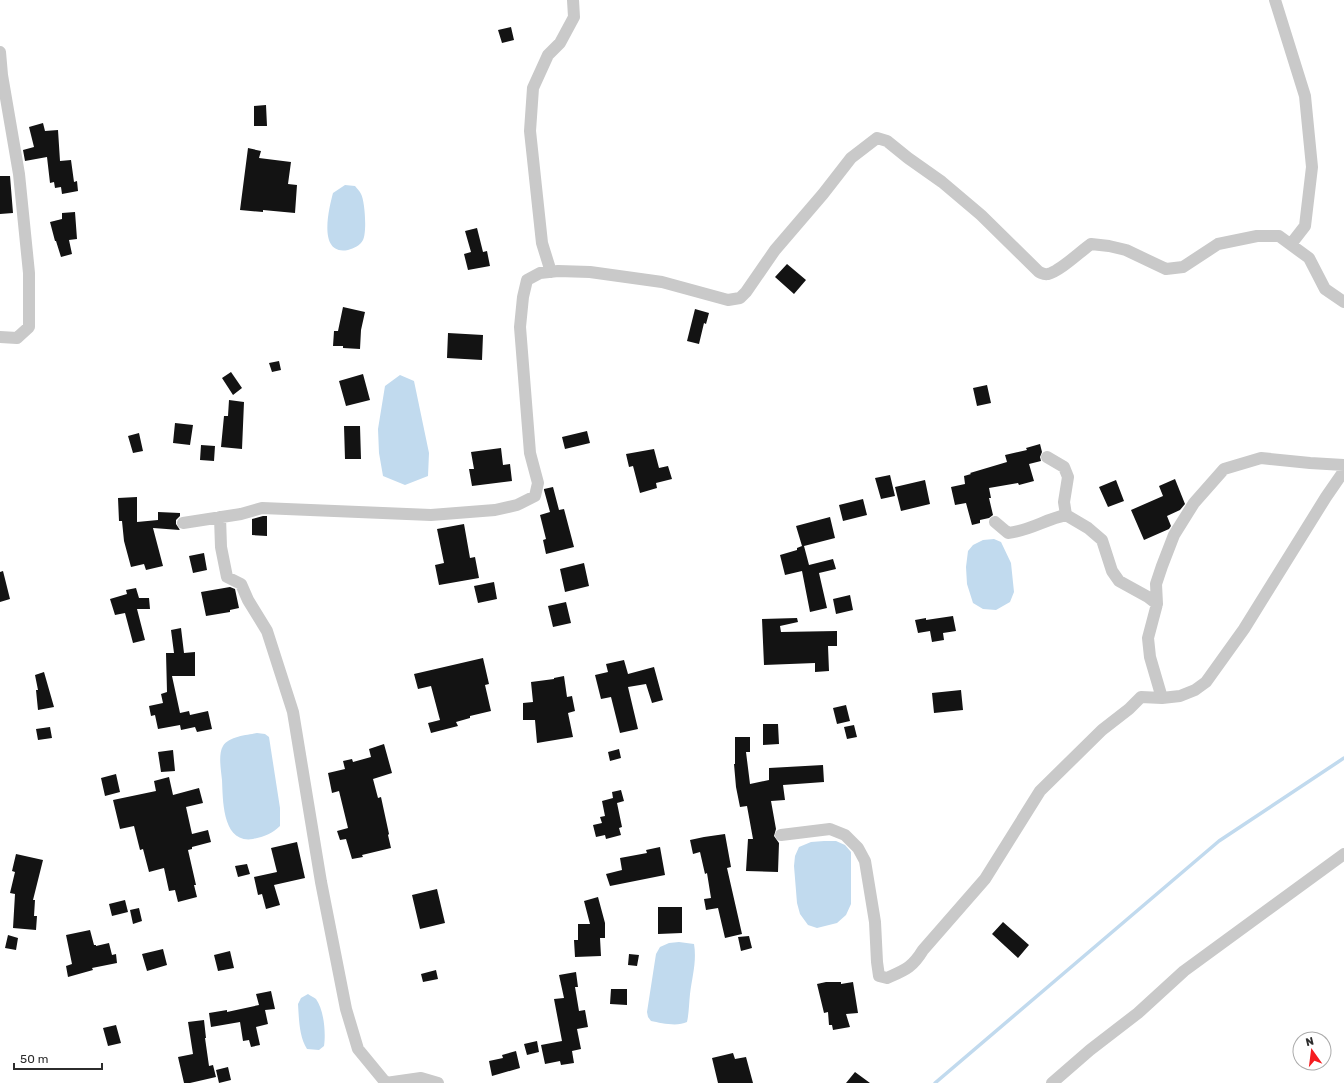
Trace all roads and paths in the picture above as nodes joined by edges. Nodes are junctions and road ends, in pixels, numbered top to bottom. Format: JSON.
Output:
{"nodes":[{"id":1,"x":573,"y":0,"type":"edge"},
{"id":2,"x":1276,"y":0,"type":"edge"},
{"id":3,"x":0,"y":52,"type":"edge"},
{"id":4,"x":1,"y":75,"type":"edge"},
{"id":5,"x":1291,"y":244,"type":"junction"},
{"id":6,"x":551,"y":272,"type":"junction"},
{"id":7,"x":1344,"y":302,"type":"edge"},
{"id":8,"x":0,"y":337,"type":"edge"},
{"id":9,"x":1047,"y":457,"type":"dead end"},
{"id":10,"x":1344,"y":465,"type":"edge"},
{"id":11,"x":1344,"y":471,"type":"edge"},
{"id":12,"x":1066,"y":516,"type":"junction"},
{"id":13,"x":220,"y":517,"type":"junction"},
{"id":14,"x":995,"y":522,"type":"dead end"},
{"id":15,"x":183,"y":523,"type":"dead end"},
{"id":16,"x":1157,"y":604,"type":"junction"},
{"id":17,"x":1162,"y":698,"type":"junction"},
{"id":18,"x":781,"y":835,"type":"dead end"},
{"id":19,"x":1344,"y":854,"type":"edge"},
{"id":20,"x":438,"y":1083,"type":"edge"},
{"id":21,"x":1052,"y":1083,"type":"edge"}],
"edges":[{"from":1,"to":6,"type":"street"},
{"from":2,"to":5,"type":"street"},
{"from":3,"to":4,"type":"street"},
{"from":4,"to":8,"type":"street"},
{"from":5,"to":6,"type":"street"},
{"from":5,"to":7,"type":"street"},
{"from":6,"to":13,"type":"street"},
{"from":9,"to":12,"type":"street"},
{"from":10,"to":16,"type":"street"},
{"from":11,"to":17,"type":"street"},
{"from":12,"to":14,"type":"street"},
{"from":12,"to":16,"type":"street"},
{"from":13,"to":15,"type":"street"},
{"from":13,"to":20,"type":"street"},
{"from":16,"to":17,"type":"street"},
{"from":17,"to":18,"type":"street"},
{"from":19,"to":21,"type":"street"}]}
